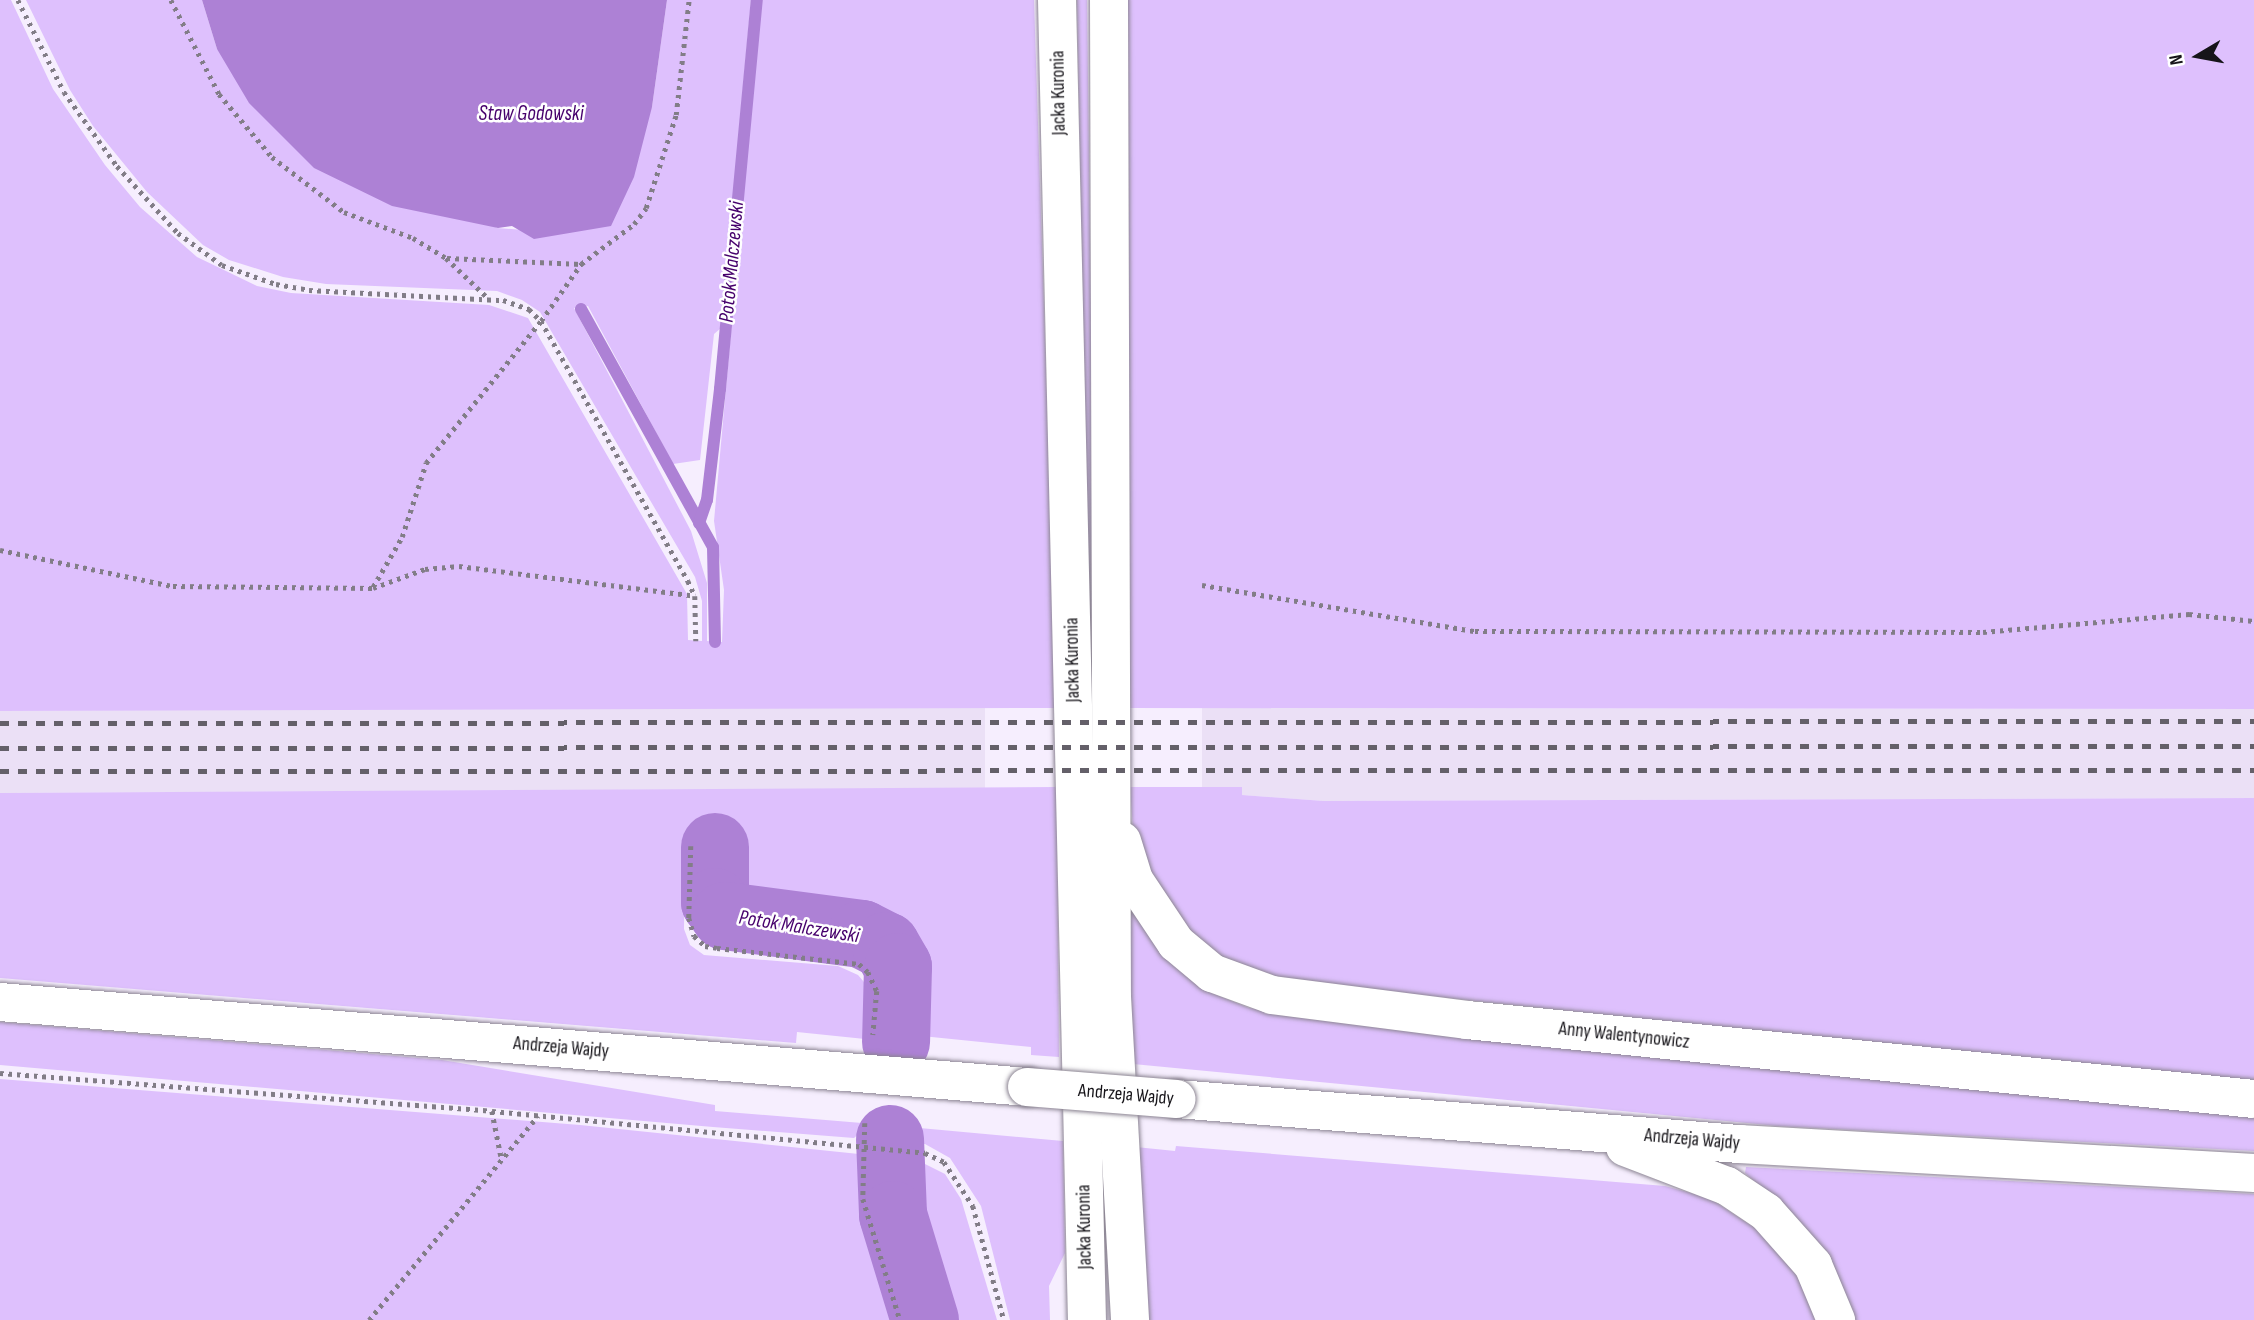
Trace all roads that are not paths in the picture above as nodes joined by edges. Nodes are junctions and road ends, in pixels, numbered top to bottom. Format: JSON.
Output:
{"nodes":[{"id":1,"x":1057,"y":0,"type":"edge"},
{"id":2,"x":1109,"y":0,"type":"edge"},
{"id":3,"x":1112,"y":790,"type":"junction"},
{"id":4,"x":0,"y":1002,"type":"edge"},
{"id":5,"x":2254,"y":1099,"type":"edge"},
{"id":6,"x":1580,"y":1130,"type":"junction"},
{"id":7,"x":2254,"y":1173,"type":"edge"},
{"id":8,"x":1087,"y":1320,"type":"edge"},
{"id":9,"x":1130,"y":1320,"type":"edge"},
{"id":10,"x":1836,"y":1320,"type":"edge"}],
"edges":[{"from":1,"to":8,"type":"main road","name":"Jacka Kuronia"},
{"from":2,"to":3,"type":"main road","name":"Jacka Kuronia"},
{"from":3,"to":5,"type":"main road","name":"Anny Walentynowicz"},
{"from":3,"to":9,"type":"main road"},
{"from":4,"to":6,"type":"main road","name":"Andrzeja Wajdy","bridge":true},
{"from":6,"to":7,"type":"main road","name":"Andrzeja Wajdy"},
{"from":6,"to":10,"type":"main road"}]}
